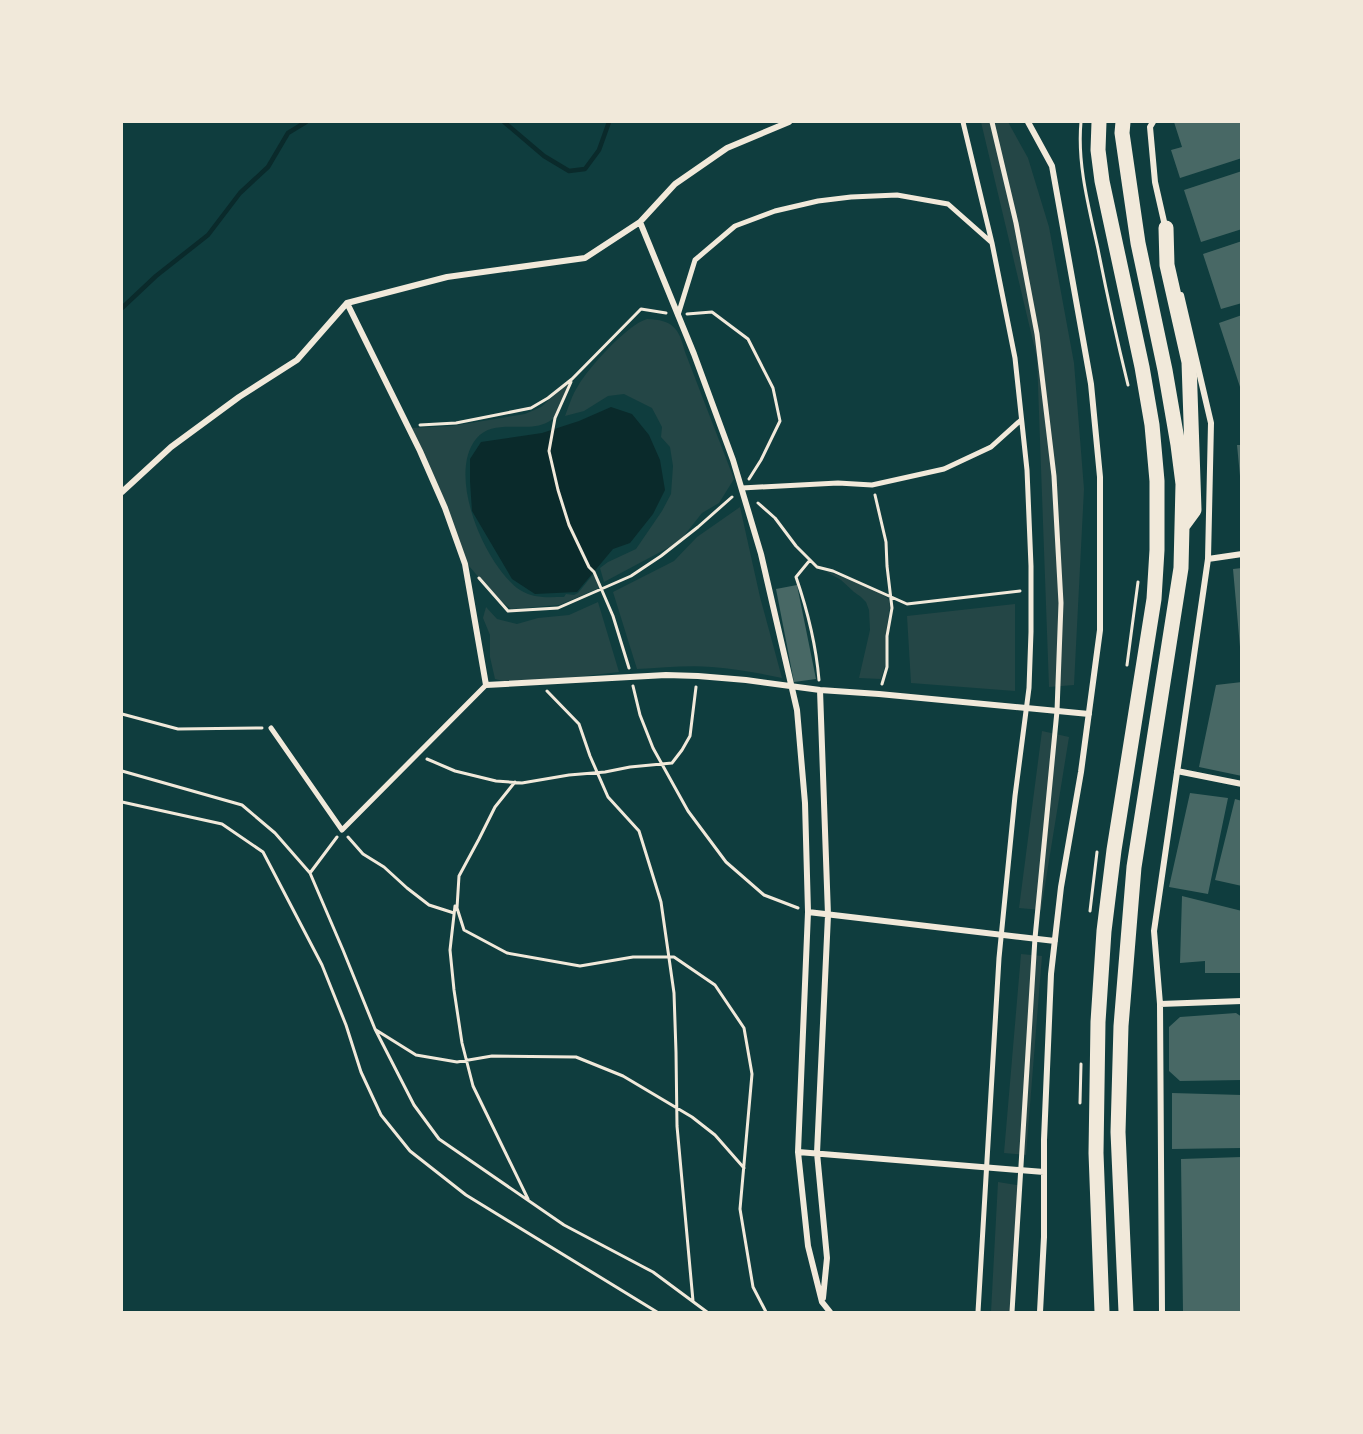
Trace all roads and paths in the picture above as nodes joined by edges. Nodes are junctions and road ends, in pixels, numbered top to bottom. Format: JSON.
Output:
{"nodes":[{"id":1,"x":789,"y":122,"type":"edge"},
{"id":2,"x":963,"y":122,"type":"edge"},
{"id":3,"x":992,"y":122,"type":"edge"},
{"id":4,"x":1028,"y":122,"type":"edge"},
{"id":5,"x":1081,"y":122,"type":"edge"},
{"id":6,"x":1099,"y":122,"type":"edge"},
{"id":7,"x":1123,"y":122,"type":"edge"},
{"id":8,"x":1153,"y":122,"type":"edge"},
{"id":9,"x":640,"y":222,"type":"junction"},
{"id":10,"x":1166,"y":228,"type":"junction"},
{"id":11,"x":992,"y":243,"type":"junction"},
{"id":12,"x":1177,"y":274,"type":"dead end"},
{"id":13,"x":1179,"y":286,"type":"dead end"},
{"id":14,"x":347,"y":303,"type":"junction"},
{"id":15,"x":678,"y":315,"type":"junction"},
{"id":16,"x":572,"y":379,"type":"junction"},
{"id":17,"x":1128,"y":386,"type":"dead end"},
{"id":18,"x":1021,"y":420,"type":"junction"},
{"id":19,"x":407,"y":426,"type":"junction"},
{"id":20,"x":872,"y":485,"type":"junction"},
{"id":21,"x":742,"y":488,"type":"junction"},
{"id":22,"x":122,"y":492,"type":"edge"},
{"id":23,"x":1183,"y":525,"type":"junction"},
{"id":24,"x":1242,"y":554,"type":"edge"},
{"id":25,"x":1208,"y":559,"type":"junction"},
{"id":26,"x":810,"y":560,"type":"junction"},
{"id":27,"x":465,"y":564,"type":"junction"},
{"id":28,"x":1140,"y":573,"type":"dead end"},
{"id":29,"x":602,"y":589,"type":"junction"},
{"id":30,"x":1031,"y":590,"type":"junction"},
{"id":31,"x":891,"y":597,"type":"junction"},
{"id":32,"x":1125,"y":675,"type":"dead end"},
{"id":33,"x":631,"y":676,"type":"junction"},
{"id":34,"x":698,"y":676,"type":"junction"},
{"id":35,"x":538,"y":683,"type":"junction"},
{"id":36,"x":486,"y":685,"type":"junction"},
{"id":37,"x":791,"y":686,"type":"junction"},
{"id":38,"x":820,"y":690,"type":"junction"},
{"id":39,"x":879,"y":694,"type":"junction"},
{"id":40,"x":1027,"y":708,"type":"junction"},
{"id":41,"x":1057,"y":711,"type":"junction"},
{"id":42,"x":122,"y":714,"type":"edge"},
{"id":43,"x":1089,"y":714,"type":"junction"},
{"id":44,"x":271,"y":728,"type":"joint"},
{"id":45,"x":417,"y":755,"type":"junction"},
{"id":46,"x":662,"y":764,"type":"junction"},
{"id":47,"x":122,"y":771,"type":"edge"},
{"id":48,"x":1177,"y":771,"type":"junction"},
{"id":49,"x":597,"y":772,"type":"junction"},
{"id":50,"x":515,"y":782,"type":"junction"},
{"id":51,"x":1242,"y":784,"type":"edge"},
{"id":52,"x":122,"y":802,"type":"edge"},
{"id":53,"x":342,"y":830,"type":"junction"},
{"id":54,"x":1098,"y":844,"type":"dead end"},
{"id":55,"x":310,"y":873,"type":"junction"},
{"id":56,"x":458,"y":886,"type":"junction"},
{"id":57,"x":808,"y":912,"type":"junction"},
{"id":58,"x":1089,"y":912,"type":"dead end"},
{"id":59,"x":454,"y":914,"type":"junction"},
{"id":60,"x":828,"y":915,"type":"junction"},
{"id":61,"x":1002,"y":934,"type":"junction"},
{"id":62,"x":1035,"y":938,"type":"junction"},
{"id":63,"x":1055,"y":941,"type":"junction"},
{"id":64,"x":669,"y":957,"type":"junction"},
{"id":65,"x":1242,"y":1001,"type":"edge"},
{"id":66,"x":1160,"y":1004,"type":"junction"},
{"id":67,"x":375,"y":1029,"type":"junction"},
{"id":68,"x":1081,"y":1060,"type":"dead end"},
{"id":69,"x":466,"y":1061,"type":"junction"},
{"id":70,"x":1080,"y":1104,"type":"dead end"},
{"id":71,"x":677,"y":1108,"type":"junction"},
{"id":72,"x":798,"y":1152,"type":"junction"},
{"id":73,"x":817,"y":1153,"type":"junction"},
{"id":74,"x":986,"y":1167,"type":"junction"},
{"id":75,"x":744,"y":1168,"type":"junction"},
{"id":76,"x":1022,"y":1170,"type":"junction"},
{"id":77,"x":1044,"y":1172,"type":"junction"},
{"id":78,"x":529,"y":1201,"type":"junction"},
{"id":79,"x":693,"y":1301,"type":"junction"},
{"id":80,"x":822,"y":1302,"type":"junction"},
{"id":81,"x":657,"y":1312,"type":"edge"},
{"id":82,"x":707,"y":1312,"type":"edge"},
{"id":83,"x":766,"y":1312,"type":"edge"},
{"id":84,"x":830,"y":1312,"type":"edge"},
{"id":85,"x":978,"y":1312,"type":"edge"},
{"id":86,"x":1012,"y":1312,"type":"edge"},
{"id":87,"x":1040,"y":1312,"type":"edge"},
{"id":88,"x":1101,"y":1312,"type":"edge"},
{"id":89,"x":1126,"y":1312,"type":"edge"},
{"id":90,"x":1162,"y":1312,"type":"edge"}],
"edges":[{"from":1,"to":9,"type":"street"},
{"from":2,"to":11,"type":"street"},
{"from":3,"to":41,"type":"street"},
{"from":4,"to":43,"type":"street"},
{"from":5,"to":17,"type":"path"},
{"from":6,"to":88,"type":"main road"},
{"from":7,"to":23,"type":"main road"},
{"from":8,"to":10,"type":"street"},
{"from":9,"to":14,"type":"street"},
{"from":9,"to":15,"type":"street"},
{"from":10,"to":12,"type":"street"},
{"from":10,"to":23,"type":"main road"},
{"from":11,"to":15,"type":"street"},
{"from":11,"to":18,"type":"street"},
{"from":13,"to":25,"type":"street"},
{"from":14,"to":19,"type":"street"},
{"from":14,"to":22,"type":"street"},
{"from":15,"to":16,"type":"path"},
{"from":15,"to":21,"type":"street"},
{"from":15,"to":21,"type":"path"},
{"from":16,"to":19,"type":"path"},
{"from":16,"to":29,"type":"path"},
{"from":18,"to":20,"type":"street"},
{"from":18,"to":30,"type":"street"},
{"from":19,"to":27,"type":"street"},
{"from":20,"to":21,"type":"street"},
{"from":20,"to":31,"type":"path"},
{"from":21,"to":26,"type":"path"},
{"from":21,"to":29,"type":"path"},
{"from":21,"to":37,"type":"street"},
{"from":23,"to":89,"type":"main road"},
{"from":24,"to":25,"type":"street"},
{"from":25,"to":48,"type":"street"},
{"from":26,"to":31,"type":"path"},
{"from":26,"to":38,"type":"path"},
{"from":27,"to":29,"type":"path"},
{"from":27,"to":36,"type":"street"},
{"from":28,"to":32,"type":"path"},
{"from":29,"to":33,"type":"path"},
{"from":30,"to":31,"type":"path"},
{"from":30,"to":40,"type":"street"},
{"from":31,"to":39,"type":"path"},
{"from":33,"to":34,"type":"street"},
{"from":33,"to":35,"type":"street"},
{"from":33,"to":46,"type":"path"},
{"from":34,"to":37,"type":"street"},
{"from":34,"to":46,"type":"path"},
{"from":35,"to":36,"type":"street"},
{"from":35,"to":49,"type":"path"},
{"from":36,"to":45,"type":"street"},
{"from":37,"to":38,"type":"street"},
{"from":37,"to":57,"type":"street"},
{"from":38,"to":39,"type":"street"},
{"from":38,"to":60,"type":"street"},
{"from":39,"to":40,"type":"street"},
{"from":40,"to":41,"type":"street"},
{"from":40,"to":61,"type":"street"},
{"from":41,"to":43,"type":"street"},
{"from":41,"to":62,"type":"street"},
{"from":42,"to":44,"type":"path"},
{"from":43,"to":63,"type":"street"},
{"from":44,"to":53,"type":"street"},
{"from":45,"to":50,"type":"path"},
{"from":45,"to":53,"type":"street"},
{"from":46,"to":49,"type":"path"},
{"from":46,"to":57,"type":"path"},
{"from":47,"to":55,"type":"path"},
{"from":48,"to":51,"type":"street"},
{"from":48,"to":66,"type":"street"},
{"from":49,"to":50,"type":"path"},
{"from":49,"to":64,"type":"path"},
{"from":50,"to":56,"type":"path"},
{"from":52,"to":81,"type":"path"},
{"from":53,"to":55,"type":"path"},
{"from":53,"to":59,"type":"path"},
{"from":54,"to":58,"type":"path"},
{"from":55,"to":67,"type":"path"},
{"from":56,"to":59,"type":"path"},
{"from":56,"to":64,"type":"path"},
{"from":57,"to":60,"type":"street"},
{"from":57,"to":72,"type":"street"},
{"from":59,"to":69,"type":"path"},
{"from":60,"to":61,"type":"street"},
{"from":60,"to":73,"type":"street"},
{"from":61,"to":62,"type":"street"},
{"from":61,"to":74,"type":"street"},
{"from":62,"to":63,"type":"street"},
{"from":62,"to":76,"type":"street"},
{"from":63,"to":77,"type":"street"},
{"from":64,"to":71,"type":"path"},
{"from":64,"to":75,"type":"path"},
{"from":65,"to":66,"type":"street"},
{"from":66,"to":90,"type":"street"},
{"from":67,"to":69,"type":"path"},
{"from":67,"to":78,"type":"path"},
{"from":68,"to":70,"type":"path"},
{"from":69,"to":71,"type":"path"},
{"from":69,"to":78,"type":"path"},
{"from":71,"to":75,"type":"path"},
{"from":71,"to":79,"type":"path"},
{"from":72,"to":73,"type":"street"},
{"from":72,"to":80,"type":"street"},
{"from":73,"to":74,"type":"street"},
{"from":73,"to":80,"type":"street"},
{"from":74,"to":76,"type":"street"},
{"from":74,"to":85,"type":"street"},
{"from":75,"to":83,"type":"path"},
{"from":76,"to":77,"type":"street"},
{"from":76,"to":86,"type":"street"},
{"from":77,"to":87,"type":"street"},
{"from":78,"to":79,"type":"path"},
{"from":79,"to":82,"type":"path"},
{"from":80,"to":84,"type":"street"}]}
